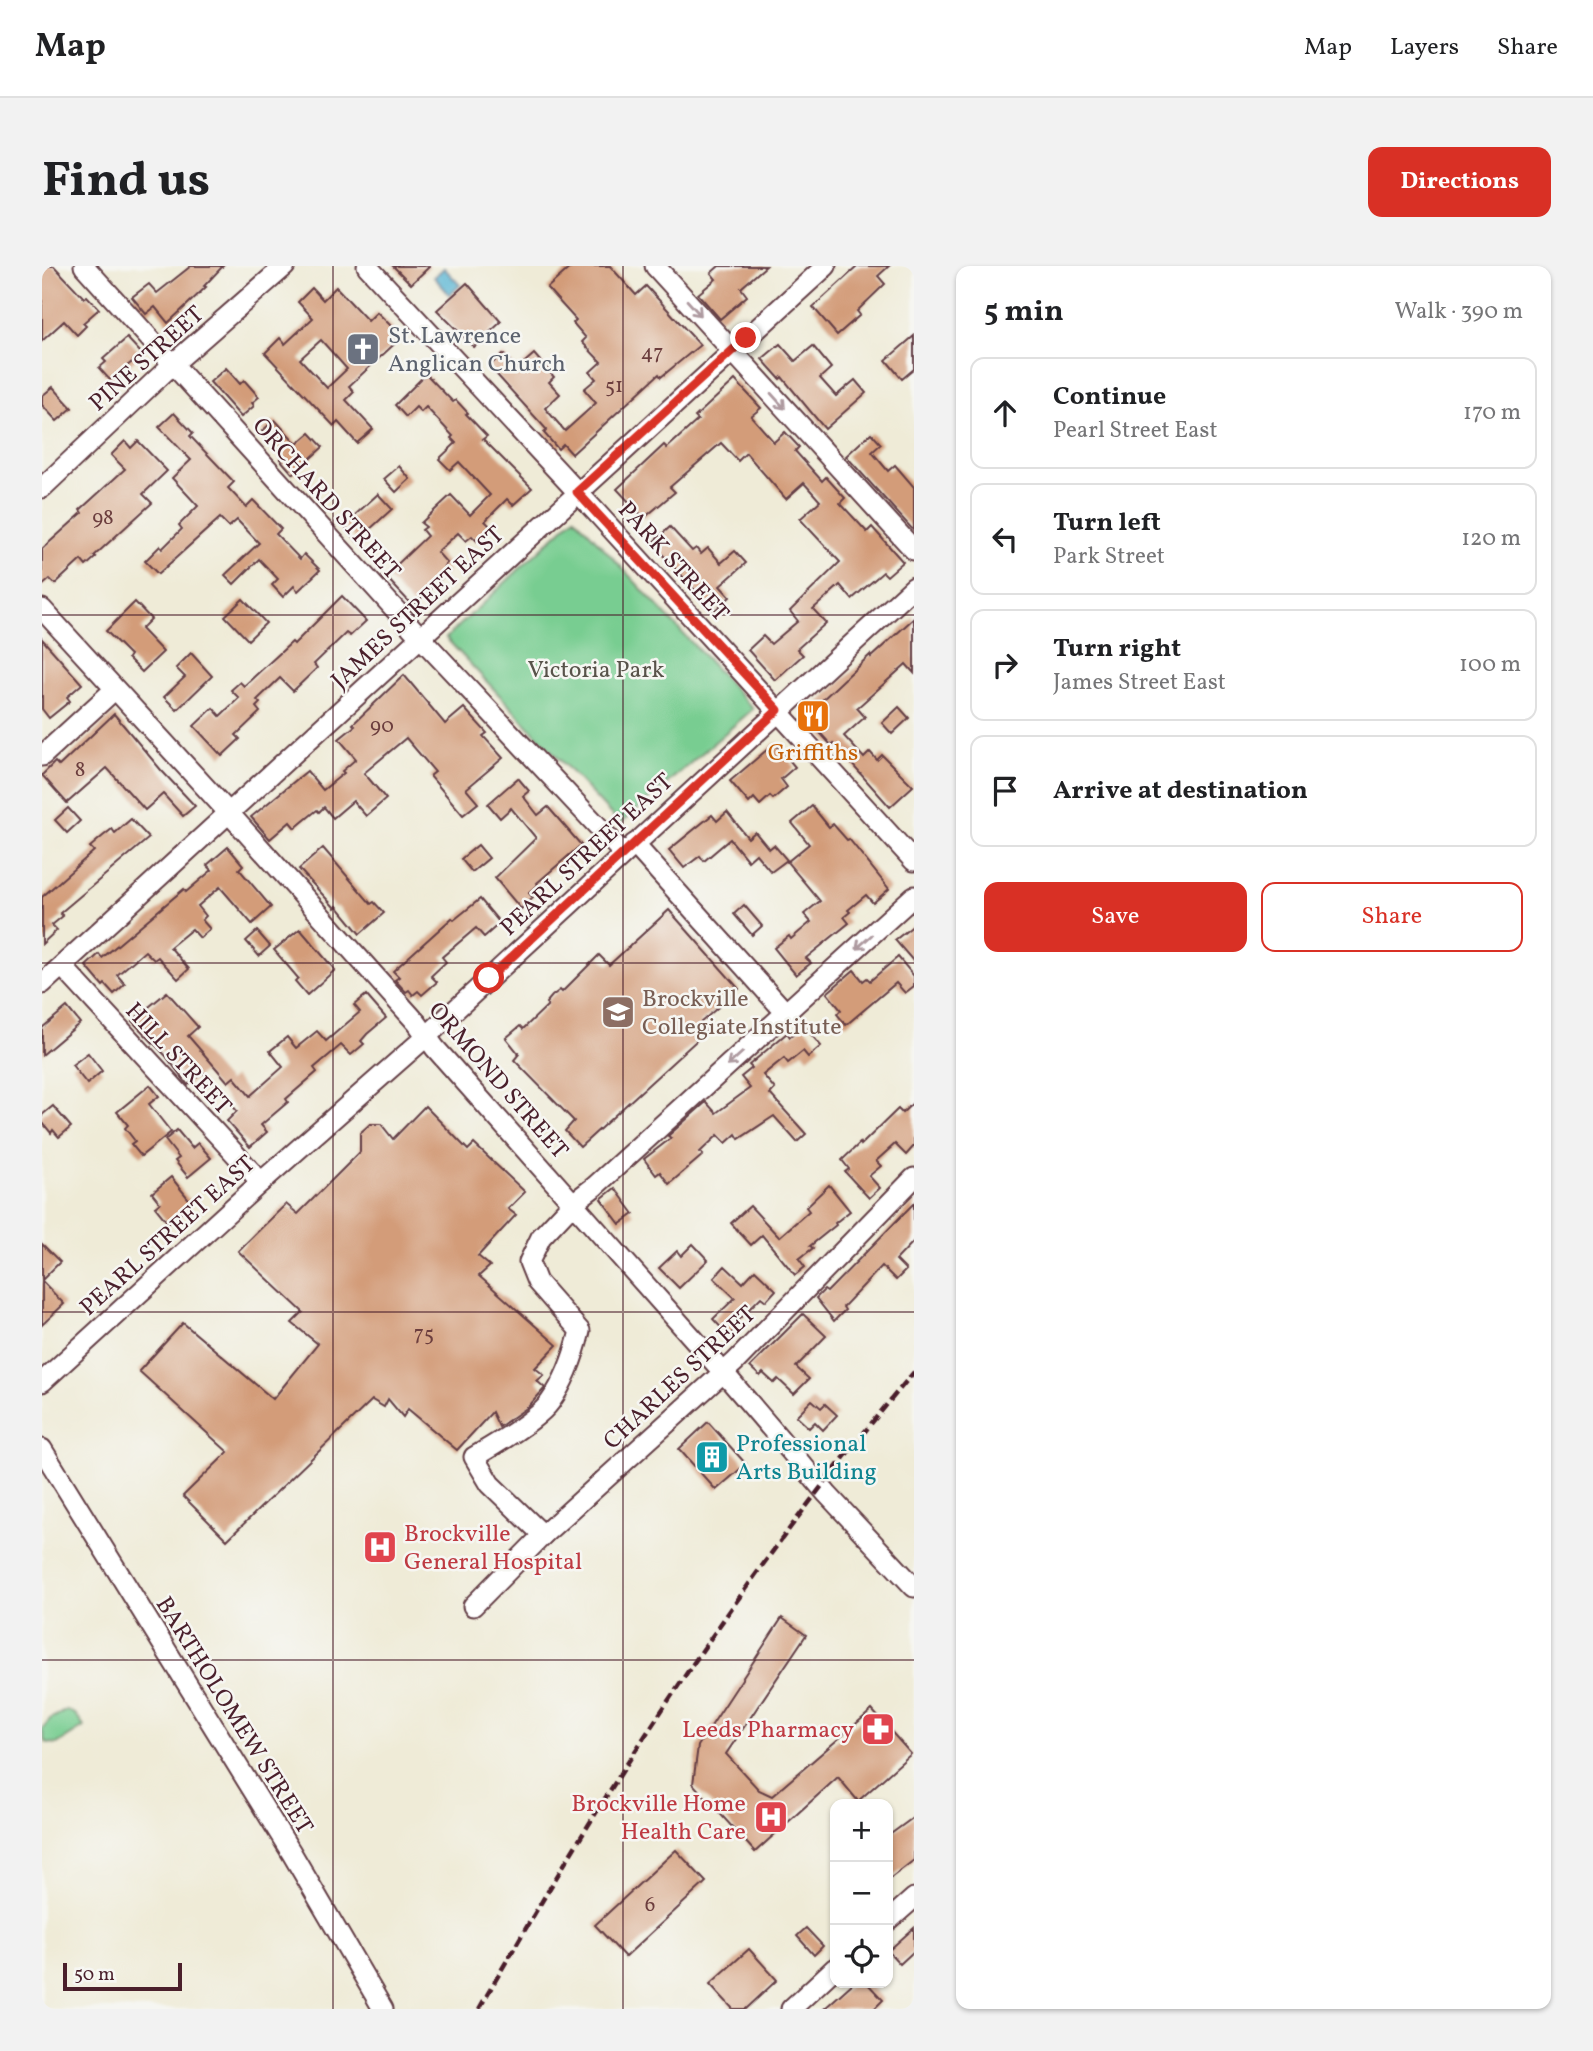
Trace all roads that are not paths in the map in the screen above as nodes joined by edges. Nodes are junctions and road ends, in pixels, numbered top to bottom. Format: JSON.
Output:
{"nodes":[{"id":1,"x":84,"y":266,"type":"edge"},
{"id":2,"x":285,"y":266,"type":"edge"},
{"id":3,"x":367,"y":266,"type":"edge"},
{"id":4,"x":656,"y":266,"type":"edge"},
{"id":5,"x":826,"y":266,"type":"edge"},
{"id":6,"x":732,"y":350,"type":"junction"},
{"id":7,"x":174,"y":363,"type":"junction"},
{"id":8,"x":42,"y":488,"type":"edge"},
{"id":9,"x":577,"y":492,"type":"junction"},
{"id":10,"x":914,"y":550,"type":"edge"},
{"id":11,"x":913,"y":590,"type":"edge"},
{"id":12,"x":42,"y":610,"type":"edge"},
{"id":13,"x":421,"y":638,"type":"junction"},
{"id":14,"x":114,"y":690,"type":"junction"},
{"id":15,"x":778,"y":710,"type":"junction"},
{"id":16,"x":42,"y":756,"type":"edge"},
{"id":17,"x":228,"y":812,"type":"junction"},
{"id":18,"x":629,"y":848,"type":"junction"},
{"id":19,"x":914,"y":861,"type":"edge"},
{"id":20,"x":914,"y":895,"type":"edge"},
{"id":21,"x":62,"y":966,"type":"junction"},
{"id":22,"x":42,"y":984,"type":"edge"},
{"id":23,"x":786,"y":1013,"type":"junction"},
{"id":24,"x":428,"y":1035,"type":"junction"},
{"id":25,"x":914,"y":1178,"type":"edge"},
{"id":26,"x":261,"y":1182,"type":"junction"},
{"id":27,"x":573,"y":1203,"type":"junction"},
{"id":28,"x":723,"y":1372,"type":"junction"},
{"id":29,"x":42,"y":1382,"type":"edge"},
{"id":30,"x":42,"y":1449,"type":"edge"},
{"id":31,"x":544,"y":1535,"type":"junction"},
{"id":32,"x":914,"y":1587,"type":"edge"},
{"id":33,"x":473,"y":1606,"type":"dead end"},
{"id":34,"x":914,"y":1898,"type":"edge"},
{"id":35,"x":893,"y":1917,"type":"edge"},
{"id":36,"x":830,"y":1974,"type":"edge"},
{"id":37,"x":383,"y":2009,"type":"edge"},
{"id":38,"x":791,"y":2009,"type":"edge"}],
"edges":[{"from":1,"to":7,"type":"street","name":"ORCHARD STREET"},
{"from":2,"to":7,"type":"street","name":"PINE STREET"},
{"from":3,"to":9,"type":"street","name":"PARK STREET"},
{"from":4,"to":6,"type":"street","one_way":true},
{"from":5,"to":6,"type":"street","name":"JAMES STREET EAST"},
{"from":6,"to":9,"type":"street","name":"JAMES STREET EAST"},
{"from":6,"to":10,"type":"street","one_way":true},
{"from":7,"to":8,"type":"street","name":"PINE STREET"},
{"from":7,"to":13,"type":"street","name":"ORCHARD STREET"},
{"from":9,"to":13,"type":"street","name":"JAMES STREET EAST"},
{"from":9,"to":15,"type":"street","name":"PARK STREET"},
{"from":11,"to":15,"type":"street","name":"PEARL STREET EAST"},
{"from":12,"to":14,"type":"street","name":"ORMOND STREET"},
{"from":13,"to":17,"type":"street","name":"JAMES STREET EAST"},
{"from":13,"to":18,"type":"street","name":"ORCHARD STREET"},
{"from":14,"to":16,"type":"street"},
{"from":14,"to":17,"type":"street","name":"ORMOND STREET"},
{"from":15,"to":18,"type":"street","name":"PEARL STREET EAST"},
{"from":15,"to":19,"type":"street","name":"PARK STREET"},
{"from":17,"to":21,"type":"street","name":"JAMES STREET EAST"},
{"from":17,"to":24,"type":"street","name":"ORMOND STREET"},
{"from":18,"to":23,"type":"street","name":"ORCHARD STREET"},
{"from":18,"to":24,"type":"street","name":"PEARL STREET EAST"},
{"from":20,"to":23,"type":"street","one_way":true},
{"from":21,"to":22,"type":"street","name":"JAMES STREET EAST"},
{"from":21,"to":26,"type":"street","name":"HILL STREET"},
{"from":23,"to":27,"type":"street","one_way":true},
{"from":24,"to":26,"type":"street","name":"PEARL STREET EAST"},
{"from":24,"to":27,"type":"street","name":"ORMOND STREET"},
{"from":25,"to":28,"type":"street","name":"CHARLES STREET"},
{"from":26,"to":29,"type":"street","name":"PEARL STREET EAST"},
{"from":27,"to":28,"type":"street","name":"ORMOND STREET"},
{"from":27,"to":31,"type":"street"},
{"from":28,"to":31,"type":"street","name":"CHARLES STREET"},
{"from":28,"to":32,"type":"street","name":"ORMOND STREET"},
{"from":30,"to":37,"type":"street","name":"BARTHOLOMEW STREET"},
{"from":31,"to":33,"type":"street","name":"CHARLES STREET"},
{"from":34,"to":35,"type":"street"},
{"from":36,"to":38,"type":"street"}]}
